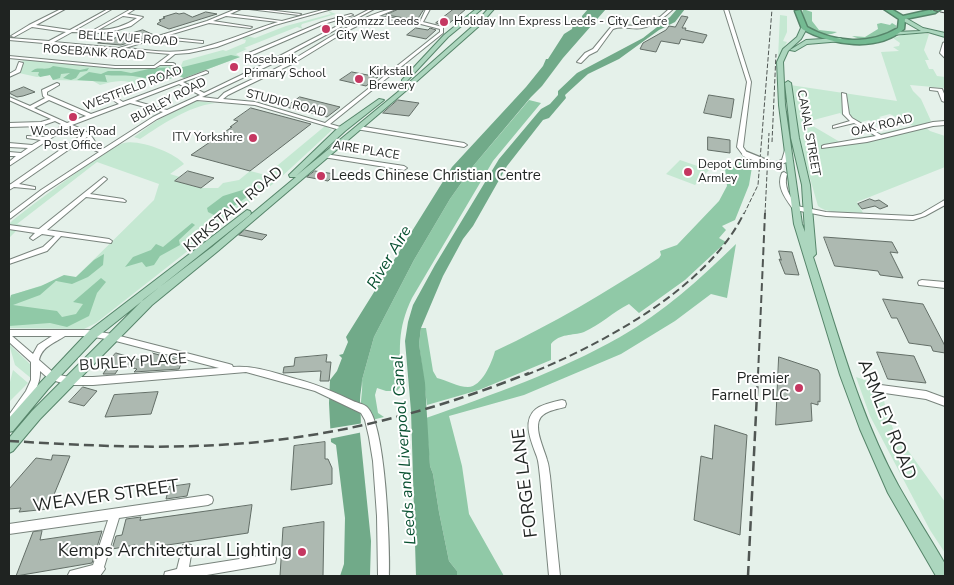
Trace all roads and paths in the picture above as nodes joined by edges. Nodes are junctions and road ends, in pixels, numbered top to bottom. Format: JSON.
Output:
{"nodes":[{"id":1,"x":63,"y":9,"type":"edge"},
{"id":2,"x":110,"y":9,"type":"edge"},
{"id":3,"x":133,"y":9,"type":"edge"},
{"id":4,"x":239,"y":9,"type":"edge"},
{"id":5,"x":251,"y":9,"type":"edge"},
{"id":6,"x":323,"y":9,"type":"edge"},
{"id":7,"x":328,"y":9,"type":"edge"},
{"id":8,"x":370,"y":9,"type":"edge"},
{"id":9,"x":394,"y":9,"type":"edge"},
{"id":10,"x":428,"y":9,"type":"edge"},
{"id":11,"x":479,"y":9,"type":"edge"},
{"id":12,"x":491,"y":9,"type":"edge"},
{"id":13,"x":671,"y":9,"type":"edge"},
{"id":14,"x":726,"y":9,"type":"edge"},
{"id":15,"x":887,"y":9,"type":"edge"},
{"id":16,"x":938,"y":9,"type":"edge"},
{"id":17,"x":798,"y":10,"type":"edge"},
{"id":18,"x":226,"y":14,"type":"junction"},
{"id":19,"x":921,"y":14,"type":"junction"},
{"id":20,"x":123,"y":15,"type":"junction"},
{"id":21,"x":304,"y":15,"type":"junction"},
{"id":22,"x":358,"y":15,"type":"junction"},
{"id":23,"x":374,"y":16,"type":"junction"},
{"id":24,"x":902,"y":18,"type":"junction"},
{"id":25,"x":348,"y":21,"type":"junction"},
{"id":26,"x":208,"y":22,"type":"junction"},
{"id":27,"x":282,"y":22,"type":"junction"},
{"id":28,"x":420,"y":23,"type":"junction"},
{"id":29,"x":359,"y":24,"type":"junction"},
{"id":30,"x":461,"y":24,"type":"junction"},
{"id":31,"x":913,"y":25,"type":"junction"},
{"id":32,"x":30,"y":26,"type":"junction"},
{"id":33,"x":476,"y":26,"type":"junction"},
{"id":34,"x":802,"y":26,"type":"junction"},
{"id":35,"x":250,"y":27,"type":"dead end"},
{"id":36,"x":73,"y":30,"type":"junction"},
{"id":37,"x":94,"y":32,"type":"junction"},
{"id":38,"x":936,"y":33,"type":"junction"},
{"id":39,"x":894,"y":34,"type":"junction"},
{"id":40,"x":166,"y":35,"type":"junction"},
{"id":41,"x":945,"y":35,"type":"edge"},
{"id":42,"x":14,"y":36,"type":"dead end"},
{"id":43,"x":9,"y":39,"type":"edge"},
{"id":44,"x":174,"y":39,"type":"junction"},
{"id":45,"x":840,"y":40,"type":"junction"},
{"id":46,"x":200,"y":42,"type":"dead end"},
{"id":47,"x":49,"y":43,"type":"junction"},
{"id":48,"x":945,"y":43,"type":"edge"},
{"id":49,"x":166,"y":44,"type":"dead end"},
{"id":50,"x":944,"y":49,"type":"edge"},
{"id":51,"x":120,"y":50,"type":"junction"},
{"id":52,"x":430,"y":52,"type":"junction"},
{"id":53,"x":446,"y":53,"type":"junction"},
{"id":54,"x":173,"y":54,"type":"junction"},
{"id":55,"x":9,"y":57,"type":"edge"},
{"id":56,"x":945,"y":58,"type":"edge"},
{"id":57,"x":579,"y":62,"type":"dead end"},
{"id":58,"x":21,"y":63,"type":"dead end"},
{"id":59,"x":159,"y":64,"type":"junction"},
{"id":60,"x":173,"y":64,"type":"dead end"},
{"id":61,"x":268,"y":64,"type":"junction"},
{"id":62,"x":206,"y":72,"type":"dead end"},
{"id":63,"x":11,"y":75,"type":"edge"},
{"id":64,"x":179,"y":82,"type":"junction"},
{"id":65,"x":58,"y":84,"type":"dead end"},
{"id":66,"x":932,"y":88,"type":"dead end"},
{"id":67,"x":106,"y":94,"type":"dead end"},
{"id":68,"x":203,"y":94,"type":"junction"},
{"id":69,"x":844,"y":94,"type":"dead end"},
{"id":70,"x":9,"y":98,"type":"edge"},
{"id":71,"x":49,"y":98,"type":"junction"},
{"id":72,"x":195,"y":98,"type":"junction"},
{"id":73,"x":220,"y":100,"type":"junction"},
{"id":74,"x":130,"y":101,"type":"junction"},
{"id":75,"x":945,"y":101,"type":"edge"},
{"id":76,"x":123,"y":104,"type":"junction"},
{"id":77,"x":30,"y":108,"type":"junction"},
{"id":78,"x":167,"y":112,"type":"junction"},
{"id":79,"x":91,"y":116,"type":"junction"},
{"id":80,"x":360,"y":116,"type":"junction"},
{"id":81,"x":52,"y":119,"type":"junction"},
{"id":82,"x":369,"y":119,"type":"junction"},
{"id":83,"x":853,"y":122,"type":"junction"},
{"id":84,"x":945,"y":123,"type":"edge"},
{"id":85,"x":326,"y":124,"type":"junction"},
{"id":86,"x":9,"y":125,"type":"edge"},
{"id":87,"x":67,"y":125,"type":"junction"},
{"id":88,"x":835,"y":127,"type":"dead end"},
{"id":89,"x":358,"y":128,"type":"junction"},
{"id":90,"x":342,"y":129,"type":"junction"},
{"id":91,"x":87,"y":134,"type":"junction"},
{"id":92,"x":29,"y":137,"type":"dead end"},
{"id":93,"x":881,"y":137,"type":"junction"},
{"id":94,"x":46,"y":139,"type":"junction"},
{"id":95,"x":329,"y":141,"type":"junction"},
{"id":96,"x":342,"y":141,"type":"junction"},
{"id":97,"x":9,"y":145,"type":"edge"},
{"id":98,"x":37,"y":145,"type":"junction"},
{"id":99,"x":464,"y":145,"type":"dead end"},
{"id":100,"x":789,"y":146,"type":"junction"},
{"id":101,"x":824,"y":147,"type":"dead end"},
{"id":102,"x":102,"y":151,"type":"junction"},
{"id":103,"x":9,"y":154,"type":"edge"},
{"id":104,"x":22,"y":155,"type":"junction"},
{"id":105,"x":325,"y":156,"type":"junction"},
{"id":106,"x":9,"y":163,"type":"edge"},
{"id":107,"x":772,"y":165,"type":"junction"},
{"id":108,"x":404,"y":168,"type":"dead end"},
{"id":109,"x":784,"y":174,"type":"junction"},
{"id":110,"x":104,"y":179,"type":"dead end"},
{"id":111,"x":793,"y":183,"type":"junction"},
{"id":112,"x":10,"y":185,"type":"edge"},
{"id":113,"x":33,"y":188,"type":"dead end"},
{"id":114,"x":84,"y":195,"type":"junction"},
{"id":115,"x":123,"y":200,"type":"dead end"},
{"id":116,"x":945,"y":202,"type":"edge"},
{"id":117,"x":795,"y":208,"type":"junction"},
{"id":118,"x":809,"y":210,"type":"junction"},
{"id":119,"x":9,"y":217,"type":"edge"},
{"id":120,"x":9,"y":226,"type":"edge"},
{"id":121,"x":41,"y":231,"type":"junction"},
{"id":122,"x":60,"y":234,"type":"junction"},
{"id":123,"x":33,"y":238,"type":"dead end"},
{"id":124,"x":108,"y":242,"type":"dead end"},
{"id":125,"x":9,"y":262,"type":"edge"},
{"id":126,"x":813,"y":270,"type":"junction"},
{"id":127,"x":922,"y":283,"type":"dead end"},
{"id":128,"x":945,"y":285,"type":"edge"},
{"id":129,"x":9,"y":333,"type":"edge"},
{"id":130,"x":64,"y":334,"type":"junction"},
{"id":131,"x":93,"y":334,"type":"junction"},
{"id":132,"x":112,"y":337,"type":"junction"},
{"id":133,"x":9,"y":338,"type":"edge"},
{"id":134,"x":78,"y":350,"type":"junction"},
{"id":135,"x":35,"y":360,"type":"junction"},
{"id":136,"x":204,"y":360,"type":"junction"},
{"id":137,"x":233,"y":368,"type":"junction"},
{"id":138,"x":82,"y":370,"type":"junction"},
{"id":139,"x":199,"y":372,"type":"junction"},
{"id":140,"x":52,"y":377,"type":"junction"},
{"id":141,"x":69,"y":381,"type":"junction"},
{"id":142,"x":881,"y":389,"type":"dead end"},
{"id":143,"x":945,"y":402,"type":"edge"},
{"id":144,"x":562,"y":404,"type":"dead end"},
{"id":145,"x":9,"y":422,"type":"edge"},
{"id":146,"x":9,"y":426,"type":"edge"},
{"id":147,"x":9,"y":447,"type":"edge"},
{"id":148,"x":208,"y":500,"type":"dead end"},
{"id":149,"x":116,"y":513,"type":"junction"},
{"id":150,"x":9,"y":529,"type":"edge"},
{"id":151,"x":187,"y":549,"type":"dead end"},
{"id":152,"x":271,"y":559,"type":"dead end"},
{"id":153,"x":97,"y":572,"type":"edge"},
{"id":154,"x":182,"y":574,"type":"junction"},
{"id":155,"x":72,"y":576,"type":"edge"},
{"id":156,"x":168,"y":576,"type":"edge"},
{"id":157,"x":384,"y":576,"type":"edge"},
{"id":158,"x":554,"y":576,"type":"edge"},
{"id":159,"x":944,"y":576,"type":"edge"}],
"edges":[{"from":1,"to":32,"type":"street"},
{"from":2,"to":36,"type":"street"},
{"from":3,"to":20,"type":"street"},
{"from":4,"to":18,"type":"street"},
{"from":5,"to":21,"type":"street"},
{"from":6,"to":7,"type":"street"},
{"from":7,"to":21,"type":"street","name":"BELLE VUE ROAD"},
{"from":8,"to":22,"type":"street","name":"BURLEY ROAD"},
{"from":9,"to":23,"type":"street","name":"BURLEY ROAD"},
{"from":10,"to":28,"type":"street"},
{"from":11,"to":30,"type":"main road","name":"KIRKSTALL ROAD"},
{"from":12,"to":33,"type":"main road","name":"KIRKSTALL ROAD"},
{"from":13,"to":57,"type":"street"},
{"from":14,"to":107,"type":"street","bridge":true},
{"from":15,"to":24,"type":"highway"},
{"from":16,"to":19,"type":"highway"},
{"from":17,"to":34,"type":"highway"},
{"from":18,"to":26,"type":"street"},
{"from":18,"to":27,"type":"street"},
{"from":19,"to":24,"type":"highway"},
{"from":19,"to":31,"type":"main road"},
{"from":20,"to":37,"type":"street"},
{"from":20,"to":37,"type":"street"},
{"from":21,"to":27,"type":"street","name":"BELLE VUE ROAD"},
{"from":22,"to":25,"type":"street","name":"BURLEY ROAD"},
{"from":22,"to":61,"type":"street"},
{"from":23,"to":28,"type":"street"},
{"from":23,"to":29,"type":"street","name":"BURLEY ROAD"},
{"from":24,"to":31,"type":"main road"},
{"from":24,"to":39,"type":"highway"},
{"from":25,"to":29,"type":"street"},
{"from":25,"to":61,"type":"street","name":"BURLEY ROAD"},
{"from":26,"to":35,"type":"street"},
{"from":26,"to":40,"type":"street"},
{"from":27,"to":54,"type":"street","name":"BELLE VUE ROAD"},
{"from":28,"to":85,"type":"street"},
{"from":29,"to":73,"type":"street","name":"BURLEY ROAD"},
{"from":30,"to":33,"type":"main road"},
{"from":30,"to":52,"type":"main road","name":"KIRKSTALL ROAD"},
{"from":31,"to":38,"type":"main road"},
{"from":32,"to":36,"type":"street"},
{"from":32,"to":42,"type":"street"},
{"from":33,"to":53,"type":"main road","name":"KIRKSTALL ROAD"},
{"from":34,"to":45,"type":"highway"},
{"from":34,"to":100,"type":"main road","name":"CANAL STREET"},
{"from":36,"to":37,"type":"street"},
{"from":36,"to":47,"type":"street"},
{"from":38,"to":39,"type":"main road"},
{"from":38,"to":41,"type":"main road"},
{"from":39,"to":45,"type":"highway"},
{"from":40,"to":44,"type":"street"},
{"from":40,"to":51,"type":"street"},
{"from":43,"to":47,"type":"street","name":"BELLE VUE ROAD"},
{"from":44,"to":46,"type":"street"},
{"from":44,"to":49,"type":"street"},
{"from":45,"to":118,"type":"main road","name":"CANAL STREET"},
{"from":47,"to":51,"type":"street","name":"BELLE VUE ROAD"},
{"from":48,"to":50,"type":"street"},
{"from":50,"to":56,"type":"street"},
{"from":51,"to":54,"type":"street","name":"BELLE VUE ROAD"},
{"from":52,"to":53,"type":"main road"},
{"from":52,"to":80,"type":"main road","name":"KIRKSTALL ROAD"},
{"from":53,"to":82,"type":"main road","name":"KIRKSTALL ROAD"},
{"from":54,"to":59,"type":"street","name":"ROSEBANK ROAD"},
{"from":55,"to":59,"type":"street","name":"ROSEBANK ROAD"},
{"from":58,"to":63,"type":"street"},
{"from":59,"to":60,"type":"street"},
{"from":61,"to":68,"type":"street","name":"BURLEY ROAD"},
{"from":62,"to":64,"type":"street","name":"WESTFIELD ROAD"},
{"from":64,"to":68,"type":"street"},
{"from":64,"to":74,"type":"street","name":"WESTFIELD ROAD"},
{"from":65,"to":71,"type":"street"},
{"from":66,"to":75,"type":"street"},
{"from":67,"to":76,"type":"street"},
{"from":68,"to":72,"type":"street","name":"BURLEY ROAD"},
{"from":69,"to":83,"type":"street"},
{"from":70,"to":77,"type":"street"},
{"from":71,"to":77,"type":"street"},
{"from":71,"to":79,"type":"street"},
{"from":72,"to":73,"type":"street","name":"STUDIO ROAD"},
{"from":72,"to":78,"type":"street","name":"BURLEY ROAD"},
{"from":73,"to":85,"type":"street","name":"STUDIO ROAD"},
{"from":74,"to":76,"type":"street","name":"WESTFIELD ROAD"},
{"from":74,"to":78,"type":"street"},
{"from":76,"to":79,"type":"street","name":"WESTFIELD ROAD"},
{"from":77,"to":81,"type":"street"},
{"from":78,"to":102,"type":"street","name":"BURLEY ROAD"},
{"from":79,"to":87,"type":"street","name":"WESTFIELD ROAD"},
{"from":80,"to":82,"type":"main road"},
{"from":80,"to":90,"type":"main road","name":"KIRKSTALL ROAD"},
{"from":81,"to":86,"type":"street"},
{"from":81,"to":87,"type":"street"},
{"from":82,"to":89,"type":"main road","name":"KIRKSTALL ROAD"},
{"from":83,"to":88,"type":"street"},
{"from":83,"to":93,"type":"street"},
{"from":84,"to":93,"type":"street","name":"OAK ROAD"},
{"from":85,"to":90,"type":"street","name":"STUDIO ROAD"},
{"from":87,"to":91,"type":"street"},
{"from":87,"to":94,"type":"street","name":"WESTFIELD ROAD"},
{"from":89,"to":96,"type":"main road","name":"KIRKSTALL ROAD"},
{"from":89,"to":99,"type":"street"},
{"from":90,"to":95,"type":"main road","name":"KIRKSTALL ROAD"},
{"from":91,"to":102,"type":"street"},
{"from":91,"to":112,"type":"street"},
{"from":92,"to":94,"type":"street"},
{"from":93,"to":101,"type":"street","name":"OAK ROAD"},
{"from":94,"to":98,"type":"street","name":"WESTFIELD ROAD"},
{"from":95,"to":96,"type":"main road"},
{"from":95,"to":131,"type":"main road","name":"KIRKSTALL ROAD"},
{"from":96,"to":105,"type":"main road","name":"KIRKSTALL ROAD"},
{"from":97,"to":98,"type":"street"},
{"from":98,"to":104,"type":"street","name":"WESTFIELD ROAD"},
{"from":100,"to":107,"type":"street"},
{"from":100,"to":111,"type":"main road","name":"CANAL STREET"},
{"from":102,"to":119,"type":"street","name":"BURLEY ROAD"},
{"from":103,"to":104,"type":"street"},
{"from":104,"to":106,"type":"street","name":"WESTFIELD ROAD"},
{"from":105,"to":108,"type":"street","name":"AIRE PLACE"},
{"from":105,"to":132,"type":"main road","name":"KIRKSTALL ROAD"},
{"from":107,"to":109,"type":"street"},
{"from":109,"to":111,"type":"street"},
{"from":109,"to":117,"type":"street"},
{"from":110,"to":114,"type":"street"},
{"from":111,"to":117,"type":"main road","name":"CANAL STREET"},
{"from":112,"to":113,"type":"street"},
{"from":114,"to":115,"type":"street"},
{"from":114,"to":121,"type":"street"},
{"from":116,"to":118,"type":"street"},
{"from":117,"to":118,"type":"street"},
{"from":117,"to":126,"type":"main road","name":"CANAL STREET"},
{"from":118,"to":126,"type":"main road","name":"CANAL STREET"},
{"from":120,"to":121,"type":"street"},
{"from":121,"to":122,"type":"street"},
{"from":121,"to":123,"type":"street"},
{"from":122,"to":124,"type":"street"},
{"from":122,"to":125,"type":"street"},
{"from":126,"to":159,"type":"main road","name":"ARMLEY ROAD"},
{"from":127,"to":128,"type":"street"},
{"from":129,"to":130,"type":"street","name":"BURLEY PLACE"},
{"from":130,"to":131,"type":"street","name":"BURLEY PLACE"},
{"from":130,"to":135,"type":"street"},
{"from":131,"to":132,"type":"street","name":"BURLEY PLACE"},
{"from":131,"to":134,"type":"main road","name":"KIRKSTALL ROAD"},
{"from":132,"to":134,"type":"main road"},
{"from":132,"to":136,"type":"street","name":"BURLEY PLACE"},
{"from":132,"to":138,"type":"main road","name":"KIRKSTALL ROAD"},
{"from":133,"to":135,"type":"street"},
{"from":134,"to":140,"type":"main road","name":"KIRKSTALL ROAD"},
{"from":135,"to":140,"type":"street"},
{"from":135,"to":145,"type":"street"},
{"from":136,"to":137,"type":"street","name":"BURLEY PLACE"},
{"from":136,"to":139,"type":"street","name":"BURLEY PLACE"},
{"from":137,"to":139,"type":"street","name":"BURLEY PLACE"},
{"from":137,"to":157,"type":"street"},
{"from":138,"to":140,"type":"main road"},
{"from":138,"to":141,"type":"main road","name":"KIRKSTALL ROAD"},
{"from":139,"to":141,"type":"street","name":"BURLEY PLACE"},
{"from":140,"to":141,"type":"street","name":"BURLEY PLACE"},
{"from":140,"to":146,"type":"main road","name":"KIRKSTALL ROAD"},
{"from":141,"to":147,"type":"main road","name":"KIRKSTALL ROAD"},
{"from":142,"to":143,"type":"street"},
{"from":144,"to":158,"type":"street","name":"FORGE LANE"},
{"from":148,"to":149,"type":"street","name":"WEAVER STREET"},
{"from":149,"to":150,"type":"street","name":"WEAVER STREET"},
{"from":149,"to":153,"type":"street"},
{"from":151,"to":154,"type":"street"},
{"from":152,"to":154,"type":"street"},
{"from":153,"to":155,"type":"street"},
{"from":154,"to":156,"type":"street"}]}
